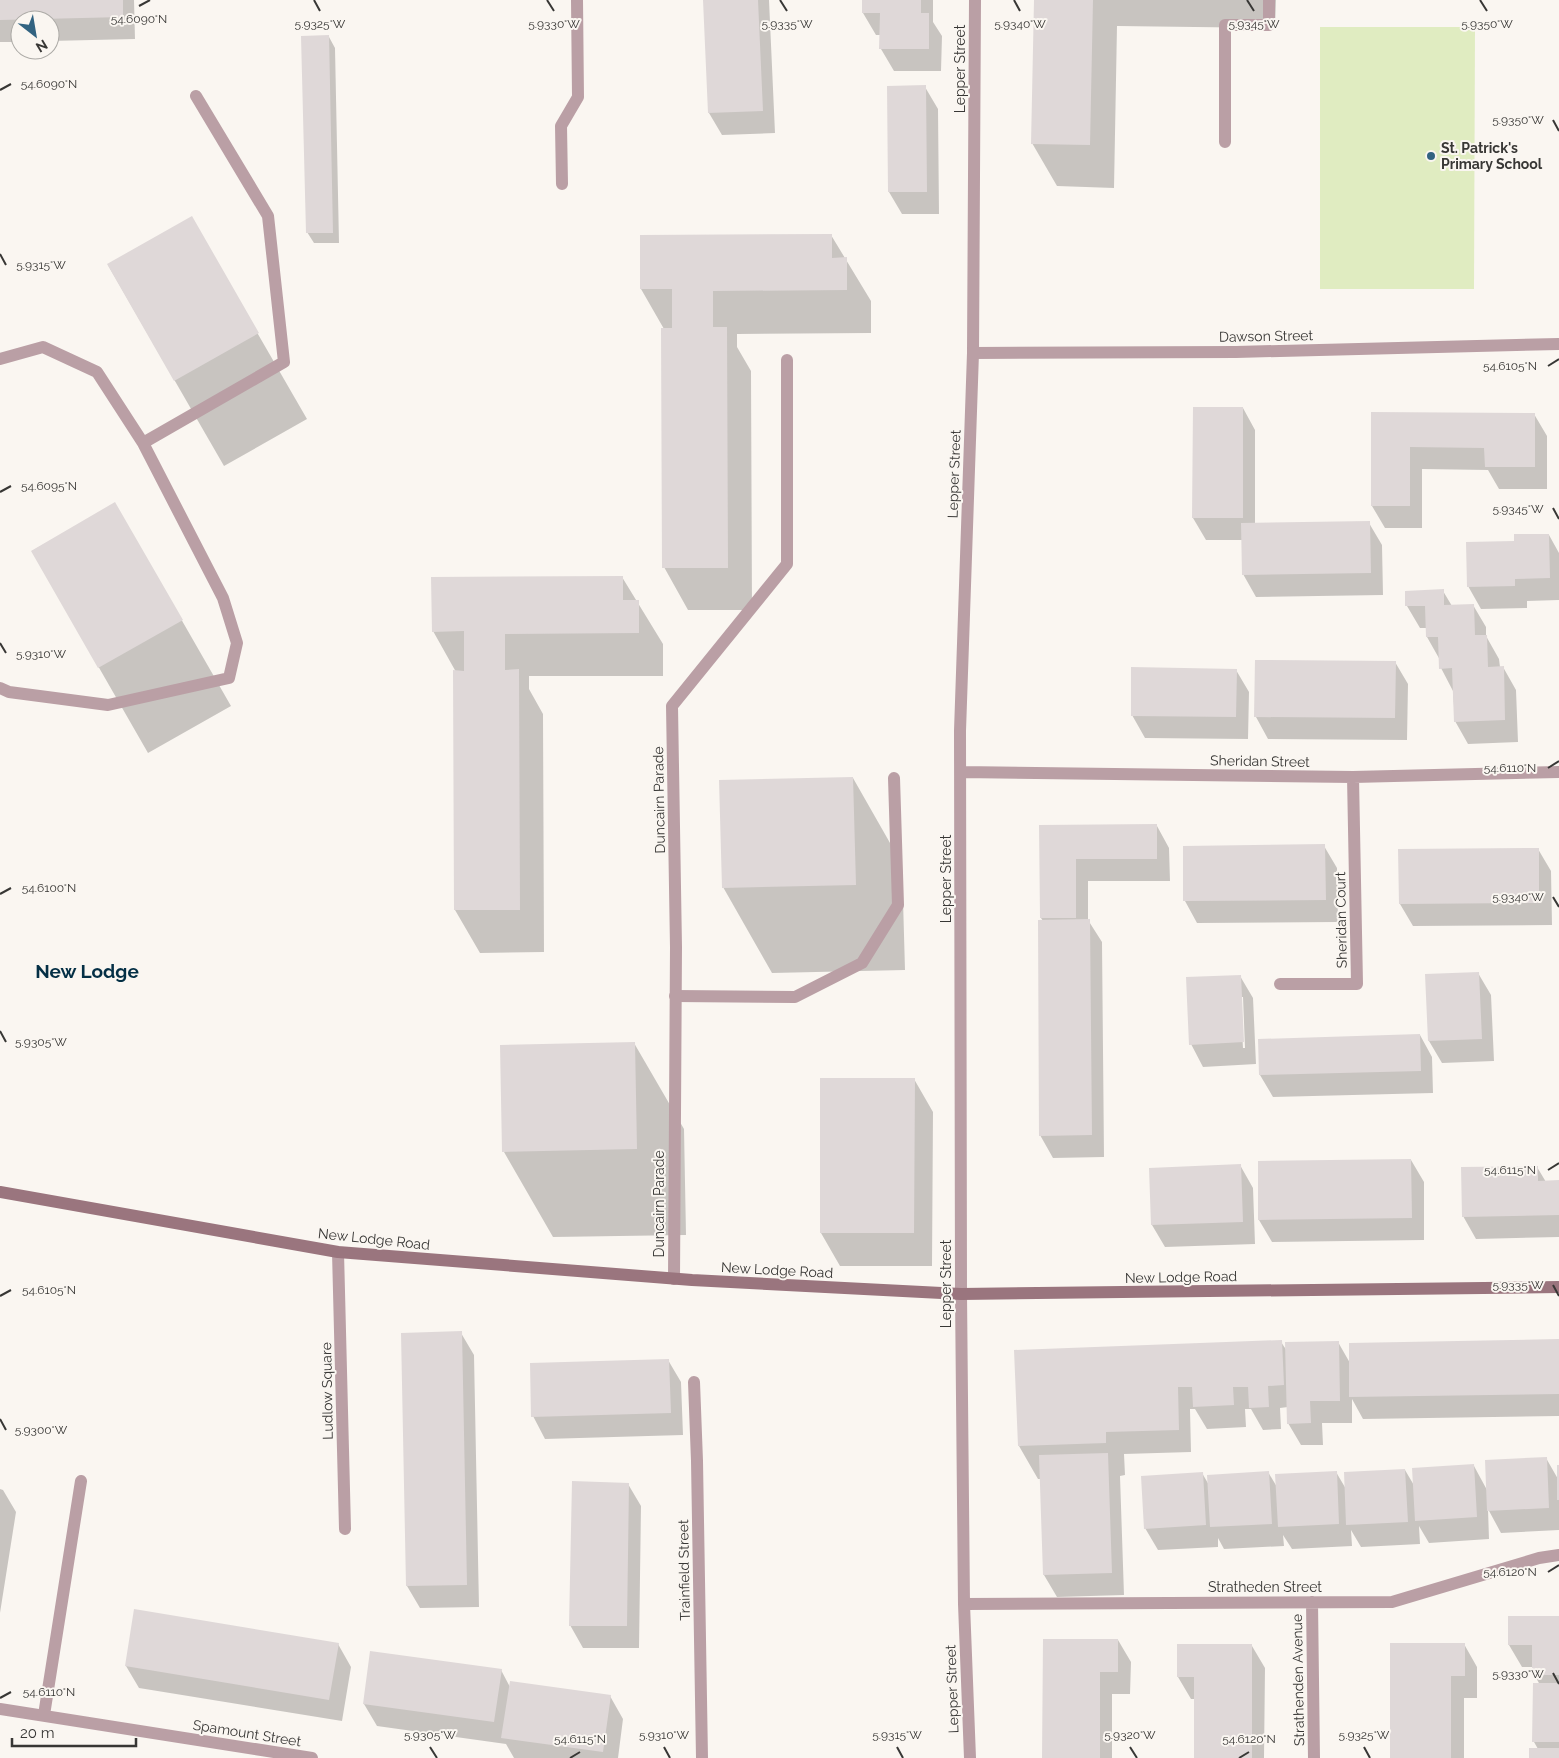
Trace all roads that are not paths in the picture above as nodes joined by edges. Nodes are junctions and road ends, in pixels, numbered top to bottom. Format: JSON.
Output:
{"nodes":[{"id":1,"x":577,"y":0,"type":"edge"},
{"id":2,"x":975,"y":0,"type":"edge"},
{"id":3,"x":1269,"y":0,"type":"edge"},
{"id":4,"x":196,"y":96,"type":"dead end"},
{"id":5,"x":1225,"y":142,"type":"dead end"},
{"id":6,"x":562,"y":184,"type":"dead end"},
{"id":7,"x":1559,"y":344,"type":"edge"},
{"id":8,"x":973,"y":353,"type":"junction"},
{"id":9,"x":0,"y":359,"type":"edge"},
{"id":10,"x":787,"y":360,"type":"dead end"},
{"id":11,"x":143,"y":442,"type":"junction"},
{"id":12,"x":0,"y":688,"type":"edge"},
{"id":13,"x":961,"y":772,"type":"junction"},
{"id":14,"x":1559,"y":772,"type":"edge"},
{"id":15,"x":894,"y":778,"type":"dead end"},
{"id":16,"x":1353,"y":778,"type":"junction"},
{"id":17,"x":1280,"y":984,"type":"dead end"},
{"id":18,"x":676,"y":996,"type":"junction"},
{"id":19,"x":0,"y":1192,"type":"edge"},
{"id":20,"x":338,"y":1252,"type":"junction"},
{"id":21,"x":674,"y":1279,"type":"junction"},
{"id":22,"x":1559,"y":1287,"type":"edge"},
{"id":23,"x":961,"y":1294,"type":"junction"},
{"id":24,"x":694,"y":1382,"type":"dead end"},
{"id":25,"x":81,"y":1481,"type":"dead end"},
{"id":26,"x":345,"y":1529,"type":"dead end"},
{"id":27,"x":1559,"y":1555,"type":"edge"},
{"id":28,"x":1312,"y":1602,"type":"junction"},
{"id":29,"x":964,"y":1604,"type":"junction"},
{"id":30,"x":0,"y":1709,"type":"edge"},
{"id":31,"x":44,"y":1715,"type":"junction"},
{"id":32,"x":312,"y":1758,"type":"edge"},
{"id":33,"x":702,"y":1758,"type":"edge"},
{"id":34,"x":970,"y":1758,"type":"edge"},
{"id":35,"x":1314,"y":1758,"type":"edge"}],
"edges":[{"from":1,"to":6,"type":"street"},
{"from":2,"to":8,"type":"street","name":"Lepper Street"},
{"from":3,"to":5,"type":"street"},
{"from":4,"to":11,"type":"street"},
{"from":7,"to":8,"type":"street","name":"Dawson Street"},
{"from":8,"to":13,"type":"street","name":"Lepper Street"},
{"from":9,"to":11,"type":"street"},
{"from":10,"to":18,"type":"street","name":"Duncairn Parade"},
{"from":11,"to":12,"type":"street"},
{"from":13,"to":16,"type":"street","name":"Sheridan Street"},
{"from":13,"to":23,"type":"street","name":"Lepper Street"},
{"from":14,"to":16,"type":"street","name":"Sheridan Street"},
{"from":15,"to":18,"type":"street"},
{"from":16,"to":17,"type":"street","name":"Sheridan Court"},
{"from":18,"to":21,"type":"street","name":"Duncairn Parade"},
{"from":19,"to":20,"type":"street","name":"New Lodge Road"},
{"from":20,"to":21,"type":"street","name":"New Lodge Road"},
{"from":20,"to":26,"type":"street","name":"Ludlow Square"},
{"from":21,"to":23,"type":"street","name":"New Lodge Road"},
{"from":22,"to":23,"type":"street","name":"New Lodge Road"},
{"from":23,"to":29,"type":"street","name":"Lepper Street"},
{"from":24,"to":33,"type":"street","name":"Trainfield Street"},
{"from":25,"to":31,"type":"street"},
{"from":27,"to":28,"type":"street","name":"Stratheden Street"},
{"from":28,"to":29,"type":"street","name":"Stratheden Street"},
{"from":28,"to":35,"type":"street","name":"Strathenden Avenue"},
{"from":29,"to":34,"type":"street","name":"Lepper Street"},
{"from":30,"to":31,"type":"street","name":"Spamount Street"},
{"from":31,"to":32,"type":"street","name":"Spamount Street"}]}
